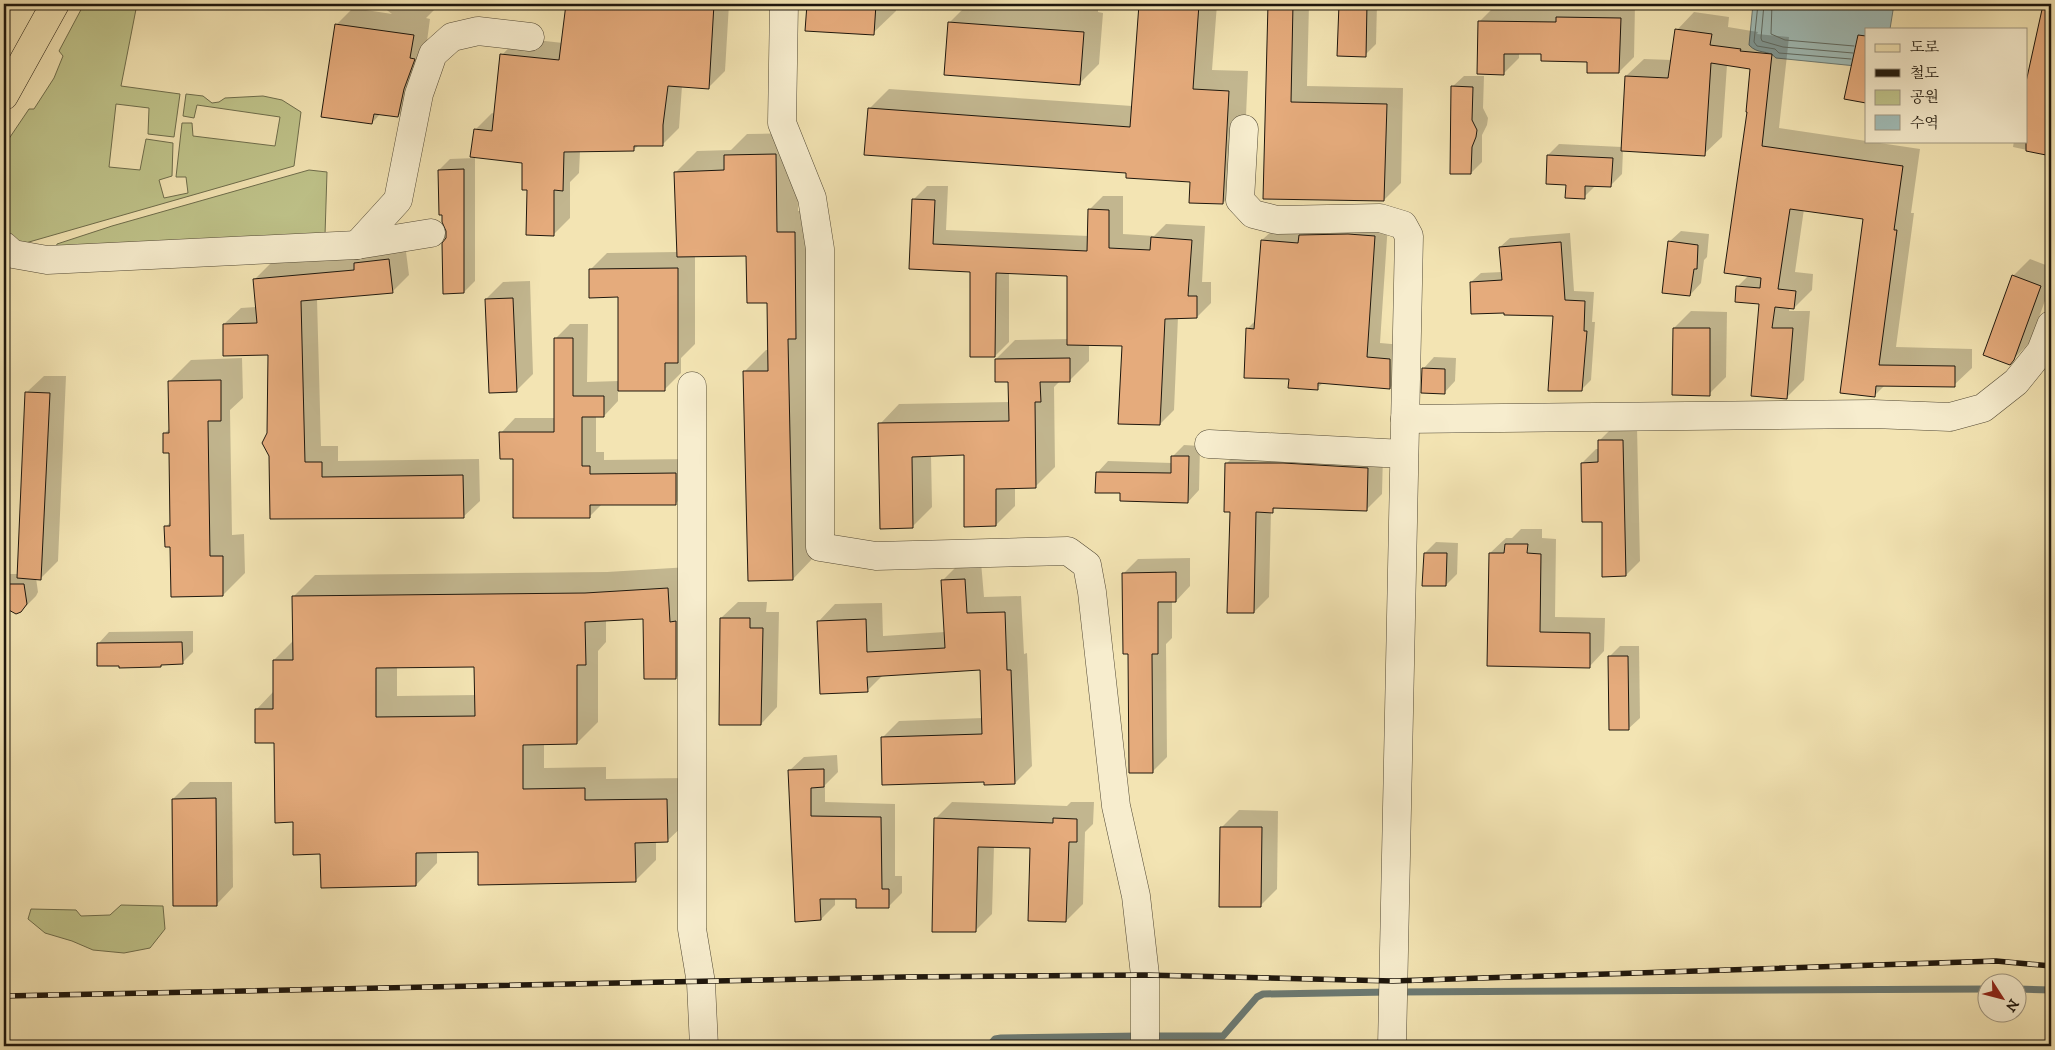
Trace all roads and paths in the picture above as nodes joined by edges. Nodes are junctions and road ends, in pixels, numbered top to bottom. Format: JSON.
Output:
{"nodes":[{"id":1,"x":55,"y":4,"type":"edge"},
{"id":2,"x":784,"y":4,"type":"edge"},
{"id":3,"x":530,"y":37,"type":"dead end"},
{"id":4,"x":4,"y":96,"type":"edge"},
{"id":5,"x":1244,"y":129,"type":"dead end"},
{"id":6,"x":431,"y":233,"type":"dead end"},
{"id":7,"x":357,"y":245,"type":"junction"},
{"id":8,"x":4,"y":246,"type":"edge"},
{"id":9,"x":2051,"y":325,"type":"edge"},
{"id":10,"x":692,"y":386,"type":"dead end"},
{"id":11,"x":1405,"y":419,"type":"junction"},
{"id":12,"x":1209,"y":444,"type":"dead end"},
{"id":13,"x":1404,"y":454,"type":"junction"},
{"id":14,"x":704,"y":1046,"type":"edge"},
{"id":15,"x":1146,"y":1046,"type":"edge"},
{"id":16,"x":1392,"y":1046,"type":"edge"}],
"edges":[{"from":1,"to":4,"type":"main road"},
{"from":2,"to":15,"type":"street"},
{"from":3,"to":7,"type":"street"},
{"from":5,"to":11,"type":"street"},
{"from":6,"to":7,"type":"street"},
{"from":7,"to":8,"type":"street"},
{"from":9,"to":11,"type":"street"},
{"from":10,"to":14,"type":"street"},
{"from":11,"to":13,"type":"street"},
{"from":12,"to":13,"type":"street"},
{"from":13,"to":16,"type":"street"}]}
